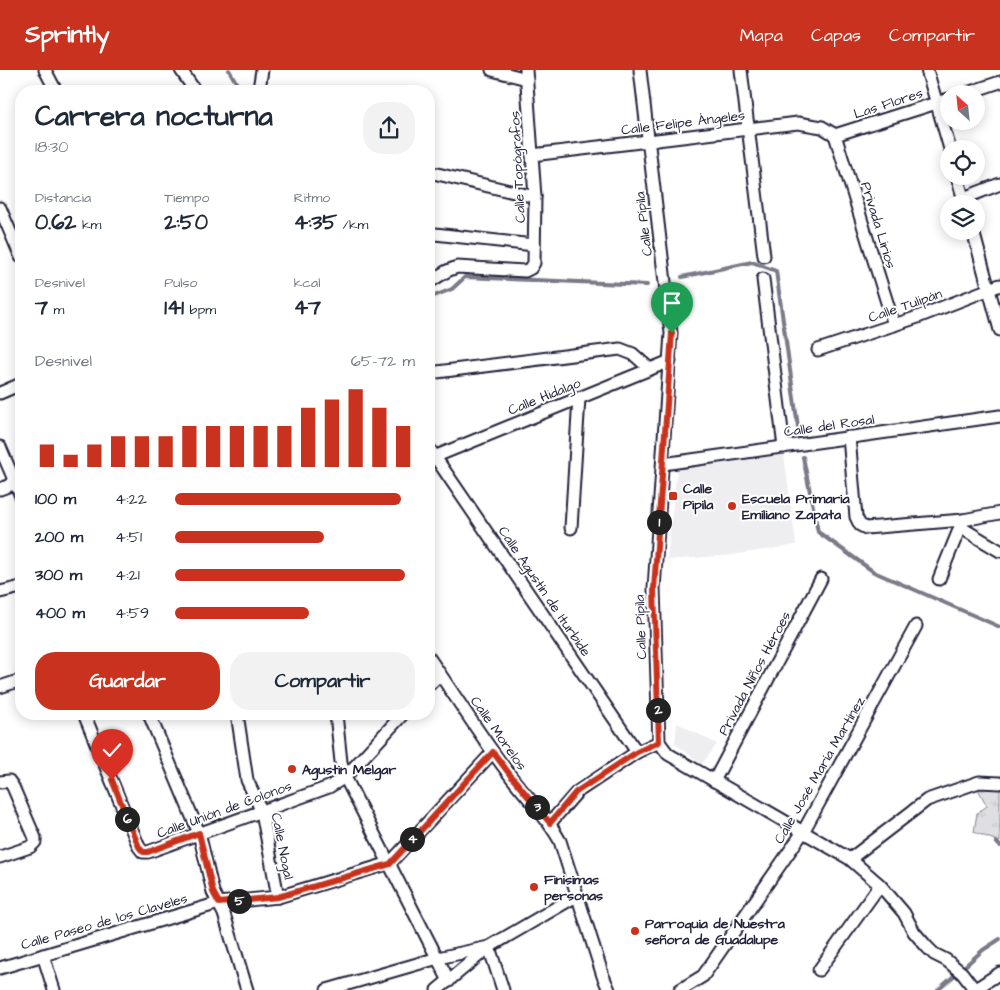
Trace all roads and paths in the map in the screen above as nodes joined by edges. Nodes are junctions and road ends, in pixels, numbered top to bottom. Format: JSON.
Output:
{"nodes":[{"id":1,"x":45,"y":70,"type":"edge"},
{"id":2,"x":181,"y":70,"type":"edge"},
{"id":3,"x":262,"y":70,"type":"edge"},
{"id":4,"x":492,"y":70,"type":"edge"},
{"id":5,"x":640,"y":70,"type":"edge"},
{"id":6,"x":741,"y":70,"type":"edge"},
{"id":7,"x":927,"y":70,"type":"edge"},
{"id":8,"x":527,"y":74,"type":"edge"},
{"id":9,"x":1000,"y":82,"type":"edge"},
{"id":10,"x":53,"y":85,"type":"edge"},
{"id":11,"x":192,"y":85,"type":"edge"},
{"id":12,"x":260,"y":85,"type":"edge"},
{"id":13,"x":985,"y":87,"type":"edge"},
{"id":14,"x":940,"y":102,"type":"edge"},
{"id":15,"x":937,"y":103,"type":"junction"},
{"id":16,"x":748,"y":130,"type":"junction"},
{"id":17,"x":836,"y":135,"type":"junction"},
{"id":18,"x":947,"y":140,"type":"edge"},
{"id":19,"x":649,"y":142,"type":"junction"},
{"id":20,"x":532,"y":155,"type":"junction"},
{"id":21,"x":435,"y":173,"type":"edge"},
{"id":22,"x":1000,"y":184,"type":"edge"},
{"id":23,"x":977,"y":195,"type":"edge"},
{"id":24,"x":535,"y":197,"type":"junction"},
{"id":25,"x":0,"y":208,"type":"edge"},
{"id":26,"x":435,"y":234,"type":"dead end"},
{"id":27,"x":976,"y":240,"type":"edge"},
{"id":28,"x":15,"y":243,"type":"edge"},
{"id":29,"x":534,"y":246,"type":"junction"},
{"id":30,"x":764,"y":256,"type":"dead end"},
{"id":31,"x":435,"y":278,"type":"edge"},
{"id":32,"x":763,"y":279,"type":"dead end"},
{"id":33,"x":994,"y":288,"type":"edge"},
{"id":34,"x":894,"y":324,"type":"junction"},
{"id":35,"x":1000,"y":330,"type":"edge"},
{"id":36,"x":818,"y":350,"type":"dead end"},
{"id":37,"x":670,"y":361,"type":"junction"},
{"id":38,"x":650,"y":369,"type":"junction"},
{"id":39,"x":435,"y":372,"type":"edge"},
{"id":40,"x":15,"y":387,"type":"edge"},
{"id":41,"x":0,"y":393,"type":"edge"},
{"id":42,"x":579,"y":398,"type":"junction"},
{"id":43,"x":1000,"y":416,"type":"edge"},
{"id":44,"x":849,"y":437,"type":"junction"},
{"id":45,"x":784,"y":446,"type":"junction"},
{"id":46,"x":0,"y":447,"type":"edge"},
{"id":47,"x":435,"y":453,"type":"edge"},
{"id":48,"x":435,"y":461,"type":"edge"},
{"id":49,"x":663,"y":464,"type":"junction"},
{"id":50,"x":15,"y":481,"type":"edge"},
{"id":51,"x":15,"y":483,"type":"edge"},
{"id":52,"x":0,"y":490,"type":"edge"},
{"id":53,"x":1000,"y":513,"type":"edge"},
{"id":54,"x":961,"y":524,"type":"junction"},
{"id":55,"x":571,"y":528,"type":"dead end"},
{"id":56,"x":1000,"y":551,"type":"edge"},
{"id":57,"x":821,"y":579,"type":"dead end"},
{"id":58,"x":939,"y":579,"type":"dead end"},
{"id":59,"x":15,"y":588,"type":"edge"},
{"id":60,"x":0,"y":592,"type":"edge"},
{"id":61,"x":916,"y":626,"type":"dead end"},
{"id":62,"x":435,"y":667,"type":"edge"},
{"id":63,"x":440,"y":674,"type":"junction"},
{"id":64,"x":435,"y":679,"type":"edge"},
{"id":65,"x":15,"y":682,"type":"edge"},
{"id":66,"x":0,"y":687,"type":"edge"},
{"id":67,"x":86,"y":720,"type":"edge"},
{"id":68,"x":152,"y":720,"type":"edge"},
{"id":69,"x":238,"y":720,"type":"edge"},
{"id":70,"x":337,"y":720,"type":"edge"},
{"id":71,"x":397,"y":720,"type":"edge"},
{"id":72,"x":659,"y":742,"type":"junction"},
{"id":73,"x":493,"y":752,"type":"junction"},
{"id":74,"x":637,"y":752,"type":"junction"},
{"id":75,"x":345,"y":777,"type":"junction"},
{"id":76,"x":714,"y":780,"type":"junction"},
{"id":77,"x":0,"y":782,"type":"edge"},
{"id":78,"x":1000,"y":783,"type":"edge"},
{"id":79,"x":262,"y":812,"type":"junction"},
{"id":80,"x":550,"y":823,"type":"junction"},
{"id":81,"x":804,"y":832,"type":"junction"},
{"id":82,"x":199,"y":833,"type":"junction"},
{"id":83,"x":0,"y":857,"type":"edge"},
{"id":84,"x":850,"y":859,"type":"junction"},
{"id":85,"x":390,"y":864,"type":"junction"},
{"id":86,"x":880,"y":885,"type":"junction"},
{"id":87,"x":578,"y":894,"type":"junction"},
{"id":88,"x":278,"y":897,"type":"junction"},
{"id":89,"x":219,"y":903,"type":"junction"},
{"id":90,"x":489,"y":947,"type":"junction"},
{"id":91,"x":43,"y":955,"type":"junction"},
{"id":92,"x":438,"y":958,"type":"junction"},
{"id":93,"x":0,"y":968,"type":"edge"},
{"id":94,"x":819,"y":970,"type":"dead end"},
{"id":95,"x":1000,"y":973,"type":"edge"},
{"id":96,"x":449,"y":981,"type":"junction"},
{"id":97,"x":54,"y":990,"type":"edge"},
{"id":98,"x":247,"y":990,"type":"edge"},
{"id":99,"x":327,"y":990,"type":"edge"},
{"id":100,"x":437,"y":990,"type":"edge"},
{"id":101,"x":503,"y":990,"type":"edge"},
{"id":102,"x":609,"y":990,"type":"edge"},
{"id":103,"x":680,"y":990,"type":"edge"}],
"edges":[{"from":1,"to":10,"type":"street"},
{"from":2,"to":11,"type":"street"},
{"from":3,"to":12,"type":"street"},
{"from":4,"to":8,"type":"street"},
{"from":5,"to":19,"type":"street","name":"Calle Pípila"},
{"from":6,"to":16,"type":"street"},
{"from":7,"to":15,"type":"street"},
{"from":8,"to":20,"type":"street","name":"Calle Topógrafos"},
{"from":9,"to":13,"type":"street"},
{"from":14,"to":15,"type":"street","name":"Las Flores"},
{"from":15,"to":17,"type":"street","name":"Las Flores"},
{"from":15,"to":18,"type":"street"},
{"from":16,"to":17,"type":"street","name":"Calle Felipe Ángeles"},
{"from":16,"to":19,"type":"street","name":"Calle Felipe Ángeles"},
{"from":16,"to":30,"type":"street"},
{"from":17,"to":34,"type":"street","name":"Privada Lirios"},
{"from":19,"to":20,"type":"street","name":"Calle Felipe Ángeles"},
{"from":19,"to":37,"type":"street","name":"Calle Pípila"},
{"from":20,"to":24,"type":"street","name":"Calle Topógrafos"},
{"from":21,"to":24,"type":"street"},
{"from":22,"to":23,"type":"street"},
{"from":24,"to":29,"type":"street","name":"Calle Topógrafos"},
{"from":25,"to":28,"type":"street"},
{"from":26,"to":29,"type":"street"},
{"from":27,"to":33,"type":"street"},
{"from":29,"to":31,"type":"street","name":"Calle Topógrafos"},
{"from":32,"to":45,"type":"street"},
{"from":33,"to":34,"type":"street","name":"Calle Tulipán"},
{"from":33,"to":35,"type":"street"},
{"from":34,"to":36,"type":"street","name":"Calle Tulipán"},
{"from":37,"to":38,"type":"street","name":"Calle Hidalgo"},
{"from":37,"to":49,"type":"street","name":"Calle Pípila"},
{"from":38,"to":39,"type":"street"},
{"from":38,"to":42,"type":"street","name":"Calle Hidalgo"},
{"from":40,"to":41,"type":"street"},
{"from":42,"to":47,"type":"street","name":"Calle Hidalgo"},
{"from":42,"to":55,"type":"street"},
{"from":43,"to":44,"type":"street","name":"Calle del Rosal"},
{"from":44,"to":45,"type":"street","name":"Calle del Rosal"},
{"from":44,"to":54,"type":"street"},
{"from":45,"to":49,"type":"street","name":"Calle del Rosal"},
{"from":46,"to":50,"type":"street"},
{"from":48,"to":74,"type":"street","name":"Calle Agustín de Iturbide"},
{"from":49,"to":72,"type":"street","name":"Calle Pípila"},
{"from":51,"to":52,"type":"street"},
{"from":53,"to":54,"type":"street"},
{"from":54,"to":56,"type":"street"},
{"from":54,"to":58,"type":"street"},
{"from":57,"to":76,"type":"street","name":"Privada Niños Héroes"},
{"from":59,"to":60,"type":"street"},
{"from":61,"to":81,"type":"street","name":"Calle José María Martínez"},
{"from":62,"to":63,"type":"street","name":"Calle Morelos"},
{"from":63,"to":64,"type":"street"},
{"from":63,"to":73,"type":"street","name":"Calle Morelos"},
{"from":65,"to":66,"type":"street"},
{"from":67,"to":82,"type":"street","name":"Calle Unión de Colonos"},
{"from":68,"to":82,"type":"street"},
{"from":69,"to":79,"type":"street","name":"Calle Nogal"},
{"from":70,"to":75,"type":"street"},
{"from":71,"to":75,"type":"street","name":"Calle Unión de Colonos"},
{"from":72,"to":74,"type":"street"},
{"from":72,"to":76,"type":"street"},
{"from":73,"to":80,"type":"street","name":"Calle Morelos"},
{"from":73,"to":85,"type":"street"},
{"from":74,"to":80,"type":"street"},
{"from":75,"to":79,"type":"street","name":"Calle Unión de Colonos"},
{"from":75,"to":85,"type":"street"},
{"from":76,"to":81,"type":"street"},
{"from":77,"to":83,"type":"street"},
{"from":78,"to":84,"type":"street"},
{"from":79,"to":82,"type":"street","name":"Calle Unión de Colonos"},
{"from":79,"to":88,"type":"street","name":"Calle Nogal"},
{"from":80,"to":87,"type":"street","name":"Calle Morelos"},
{"from":81,"to":84,"type":"street"},
{"from":81,"to":103,"type":"street","name":"Calle José María Martínez"},
{"from":82,"to":89,"type":"street"},
{"from":84,"to":86,"type":"street"},
{"from":85,"to":88,"type":"street","name":"Calle Paseo de los Claveles"},
{"from":85,"to":92,"type":"street"},
{"from":86,"to":94,"type":"street"},
{"from":86,"to":95,"type":"street"},
{"from":87,"to":90,"type":"street"},
{"from":87,"to":102,"type":"street","name":"Calle Morelos"},
{"from":88,"to":89,"type":"street","name":"Calle Paseo de los Claveles"},
{"from":89,"to":91,"type":"street","name":"Calle Paseo de los Claveles"},
{"from":89,"to":98,"type":"street"},
{"from":90,"to":92,"type":"street"},
{"from":90,"to":96,"type":"street"},
{"from":90,"to":101,"type":"street"},
{"from":91,"to":93,"type":"street","name":"Calle Paseo de los Claveles"},
{"from":91,"to":97,"type":"street"},
{"from":92,"to":96,"type":"street"},
{"from":92,"to":99,"type":"street"},
{"from":96,"to":100,"type":"street"}]}
